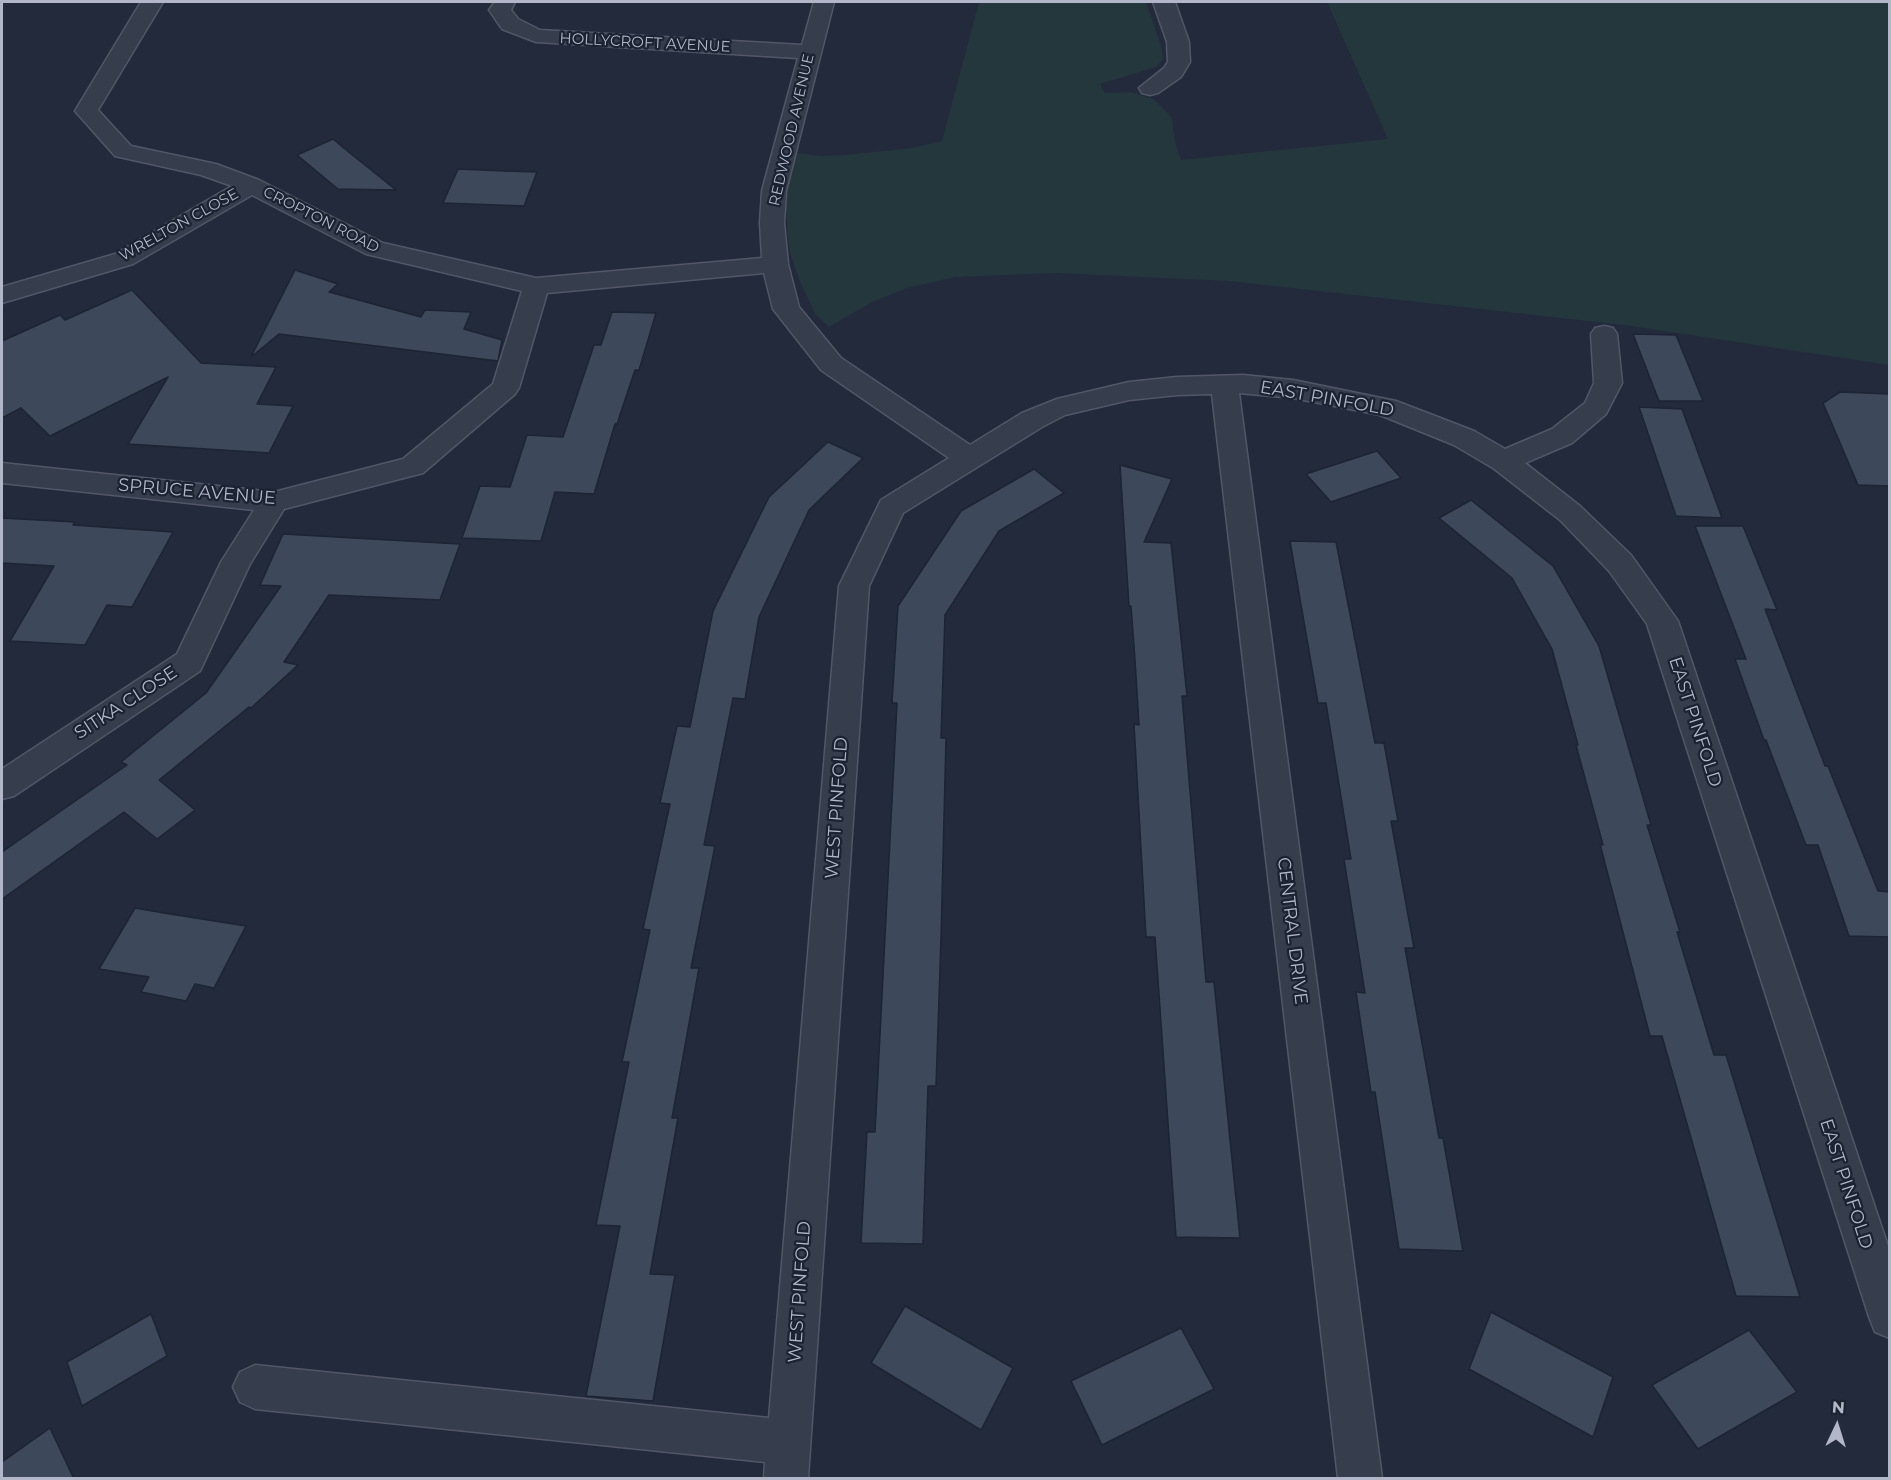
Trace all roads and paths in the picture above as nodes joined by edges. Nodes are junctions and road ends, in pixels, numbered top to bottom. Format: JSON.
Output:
{"nodes":[{"id":1,"x":152,"y":2,"type":"edge"},
{"id":2,"x":505,"y":2,"type":"edge"},
{"id":3,"x":824,"y":2,"type":"edge"},
{"id":4,"x":1164,"y":2,"type":"edge"},
{"id":5,"x":810,"y":52,"type":"junction"},
{"id":6,"x":1150,"y":88,"type":"dead end"},
{"id":7,"x":251,"y":184,"type":"junction"},
{"id":8,"x":775,"y":264,"type":"junction"},
{"id":9,"x":536,"y":286,"type":"junction"},
{"id":10,"x":2,"y":295,"type":"edge"},
{"id":11,"x":1604,"y":334,"type":"dead end"},
{"id":12,"x":1224,"y":384,"type":"junction"},
{"id":13,"x":968,"y":458,"type":"junction"},
{"id":14,"x":1503,"y":461,"type":"junction"},
{"id":15,"x":2,"y":473,"type":"edge"},
{"id":16,"x":274,"y":502,"type":"junction"},
{"id":17,"x":2,"y":786,"type":"edge"},
{"id":18,"x":1890,"y":1317,"type":"edge"},
{"id":19,"x":255,"y":1387,"type":"dead end"},
{"id":20,"x":787,"y":1460,"type":"edge"},
{"id":21,"x":1360,"y":1479,"type":"edge"}],
"edges":[{"from":1,"to":7,"type":"street","name":"CROPTON ROAD"},
{"from":2,"to":5,"type":"street","name":"HOLLYCROFT AVENUE"},
{"from":3,"to":5,"type":"street","name":"REDWOOD AVENUE"},
{"from":4,"to":6,"type":"street"},
{"from":5,"to":8,"type":"street","name":"REDWOOD AVENUE"},
{"from":7,"to":9,"type":"street","name":"CROPTON ROAD"},
{"from":7,"to":10,"type":"street","name":"WRELTON CLOSE"},
{"from":8,"to":9,"type":"street","name":"CROPTON ROAD"},
{"from":8,"to":13,"type":"street","name":"REDWOOD AVENUE"},
{"from":9,"to":16,"type":"street","name":"SPRUCE AVENUE"},
{"from":11,"to":14,"type":"street"},
{"from":12,"to":13,"type":"street","name":"WEST PINFOLD"},
{"from":12,"to":14,"type":"street","name":"EAST PINFOLD"},
{"from":12,"to":21,"type":"street","name":"CENTRAL DRIVE"},
{"from":13,"to":20,"type":"street","name":"WEST PINFOLD"},
{"from":14,"to":18,"type":"street","name":"EAST PINFOLD"},
{"from":15,"to":16,"type":"street","name":"SPRUCE AVENUE"},
{"from":16,"to":17,"type":"street","name":"SITKA CLOSE"},
{"from":19,"to":20,"type":"street"}]}
